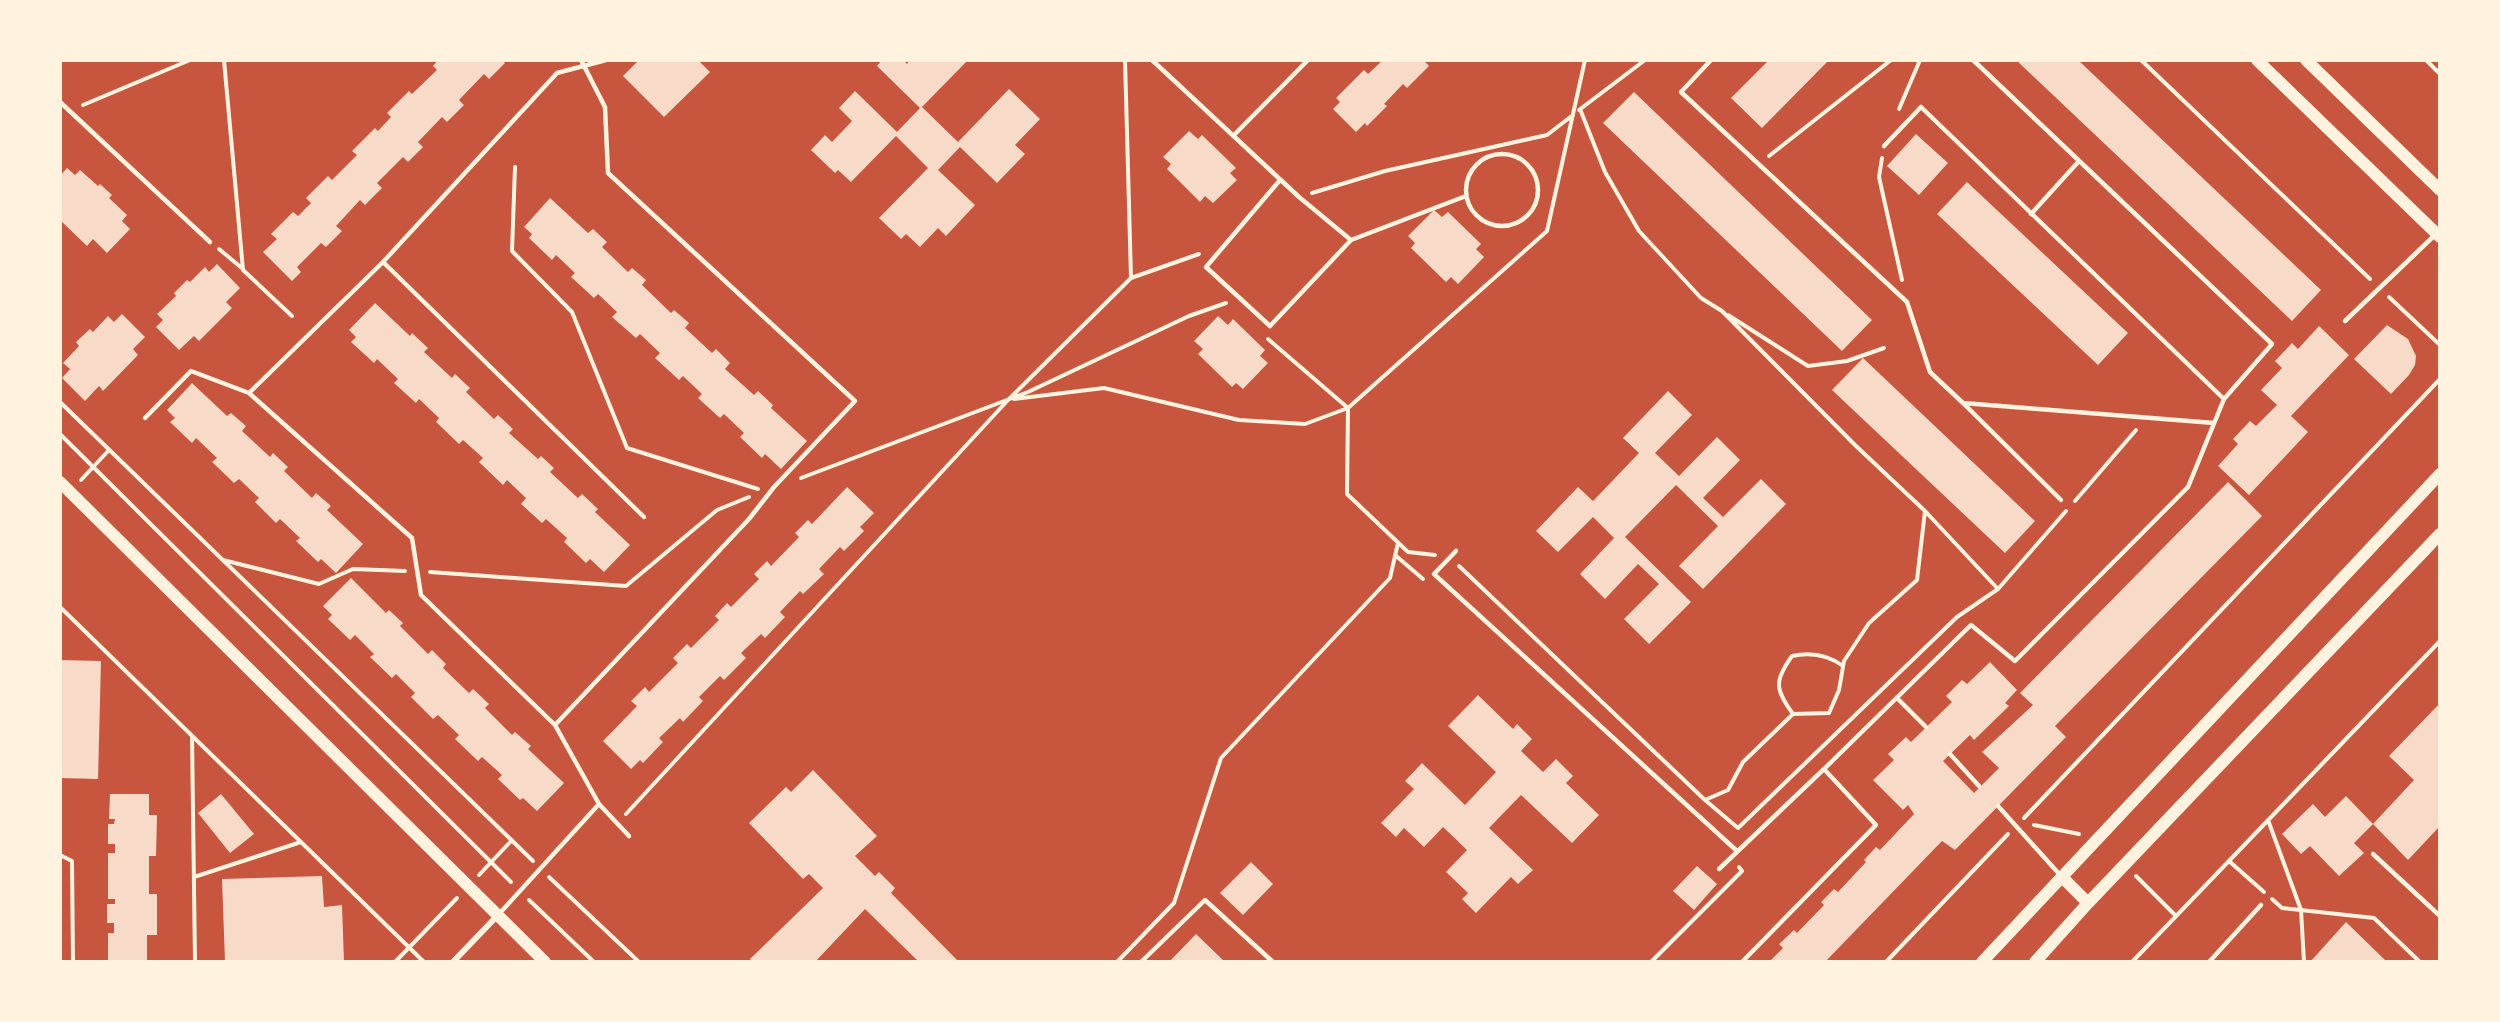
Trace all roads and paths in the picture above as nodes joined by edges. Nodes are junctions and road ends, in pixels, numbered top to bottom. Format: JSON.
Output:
{"nodes":[{"id":1,"x":190,"y":60,"type":"edge"},
{"id":2,"x":224,"y":60,"type":"edge"},
{"id":3,"x":606,"y":60,"type":"edge"},
{"id":4,"x":1125,"y":60,"type":"edge"},
{"id":5,"x":1152,"y":60,"type":"edge"},
{"id":6,"x":1308,"y":60,"type":"edge"},
{"id":7,"x":1585,"y":60,"type":"edge"},
{"id":8,"x":1645,"y":60,"type":"edge"},
{"id":9,"x":1711,"y":60,"type":"edge"},
{"id":10,"x":1891,"y":60,"type":"edge"},
{"id":11,"x":1920,"y":60,"type":"edge"},
{"id":12,"x":1973,"y":60,"type":"edge"},
{"id":13,"x":2140,"y":60,"type":"edge"},
{"id":14,"x":2257,"y":60,"type":"edge"},
{"id":15,"x":2306,"y":60,"type":"edge"},
{"id":16,"x":2426,"y":60,"type":"edge"},
{"id":17,"x":583,"y":62,"type":"edge"},
{"id":18,"x":2440,"y":74,"type":"edge"},
{"id":19,"x":60,"y":102,"type":"edge"},
{"id":20,"x":1580,"y":110,"type":"junction"},
{"id":21,"x":69,"y":111,"type":"junction"},
{"id":22,"x":1897,"y":114,"type":"dead end"},
{"id":23,"x":1573,"y":115,"type":"junction"},
{"id":24,"x":1233,"y":136,"type":"junction"},
{"id":25,"x":1884,"y":146,"type":"joint"},
{"id":26,"x":2079,"y":161,"type":"junction"},
{"id":27,"x":1759,"y":164,"type":"junction"},
{"id":28,"x":516,"y":167,"type":"dead end"},
{"id":29,"x":1280,"y":180,"type":"junction"},
{"id":30,"x":2440,"y":190,"type":"edge"},
{"id":31,"x":1466,"y":196,"type":"junction"},
{"id":32,"x":1299,"y":197,"type":"junction"},
{"id":33,"x":2031,"y":214,"type":"junction"},
{"id":34,"x":2438,"y":236,"type":"edge"},
{"id":35,"x":1351,"y":240,"type":"junction"},
{"id":36,"x":210,"y":242,"type":"joint"},
{"id":37,"x":1225,"y":245,"type":"junction"},
{"id":38,"x":383,"y":262,"type":"junction"},
{"id":39,"x":243,"y":270,"type":"junction"},
{"id":40,"x":1131,"y":278,"type":"junction"},
{"id":41,"x":2380,"y":288,"type":"junction"},
{"id":42,"x":1908,"y":302,"type":"junction"},
{"id":43,"x":1722,"y":311,"type":"junction"},
{"id":44,"x":292,"y":316,"type":"dead end"},
{"id":45,"x":2345,"y":321,"type":"dead end"},
{"id":46,"x":2440,"y":345,"type":"edge"},
{"id":47,"x":1884,"y":348,"type":"dead end"},
{"id":48,"x":2440,"y":379,"type":"edge"},
{"id":49,"x":249,"y":393,"type":"junction"},
{"id":50,"x":2224,"y":399,"type":"junction"},
{"id":51,"x":1008,"y":400,"type":"junction"},
{"id":52,"x":60,"y":402,"type":"edge"},
{"id":53,"x":1963,"y":404,"type":"junction"},
{"id":54,"x":1348,"y":408,"type":"junction"},
{"id":55,"x":145,"y":418,"type":"dead end"},
{"id":56,"x":2147,"y":418,"type":"junction"},
{"id":57,"x":2214,"y":423,"type":"junction"},
{"id":58,"x":60,"y":434,"type":"edge"},
{"id":59,"x":110,"y":450,"type":"junction"},
{"id":60,"x":93,"y":467,"type":"junction"},
{"id":61,"x":2440,"y":474,"type":"edge"},
{"id":62,"x":60,"y":482,"type":"edge"},
{"id":63,"x":70,"y":492,"type":"junction"},
{"id":64,"x":764,"y":492,"type":"dead end"},
{"id":65,"x":2061,"y":500,"type":"dead end"},
{"id":66,"x":1925,"y":511,"type":"junction"},
{"id":67,"x":644,"y":517,"type":"dead end"},
{"id":68,"x":2440,"y":534,"type":"edge"},
{"id":69,"x":1398,"y":543,"type":"junction"},
{"id":70,"x":1456,"y":551,"type":"dead end"},
{"id":71,"x":1450,"y":557,"type":"junction"},
{"id":72,"x":1998,"y":589,"type":"junction"},
{"id":73,"x":60,"y":607,"type":"edge"},
{"id":74,"x":2440,"y":641,"type":"edge"},
{"id":75,"x":1843,"y":666,"type":"junction"},
{"id":76,"x":1897,"y":698,"type":"junction"},
{"id":77,"x":1793,"y":714,"type":"junction"},
{"id":78,"x":555,"y":724,"type":"junction"},
{"id":79,"x":1926,"y":727,"type":"dead end"},
{"id":80,"x":192,"y":735,"type":"junction"},
{"id":81,"x":1950,"y":754,"type":"dead end"},
{"id":82,"x":1824,"y":769,"type":"junction"},
{"id":83,"x":1979,"y":786,"type":"dead end"},
{"id":84,"x":1705,"y":800,"type":"junction"},
{"id":85,"x":599,"y":804,"type":"junction"},
{"id":86,"x":1998,"y":806,"type":"dead end"},
{"id":87,"x":2268,"y":820,"type":"junction"},
{"id":88,"x":617,"y":824,"type":"junction"},
{"id":89,"x":2016,"y":826,"type":"junction"},
{"id":90,"x":629,"y":836,"type":"dead end"},
{"id":91,"x":301,"y":842,"type":"junction"},
{"id":92,"x":1737,"y":851,"type":"junction"},
{"id":93,"x":2373,"y":854,"type":"dead end"},
{"id":94,"x":60,"y":855,"type":"edge"},
{"id":95,"x":2229,"y":861,"type":"junction"},
{"id":96,"x":540,"y":868,"type":"junction"},
{"id":97,"x":1719,"y":869,"type":"dead end"},
{"id":98,"x":1742,"y":871,"type":"dead end"},
{"id":99,"x":194,"y":877,"type":"junction"},
{"id":100,"x":2062,"y":878,"type":"junction"},
{"id":101,"x":520,"y":891,"type":"junction"},
{"id":102,"x":2088,"y":903,"type":"junction"},
{"id":103,"x":2261,"y":905,"type":"dead end"},
{"id":104,"x":2301,"y":910,"type":"junction"},
{"id":105,"x":497,"y":916,"type":"junction"},
{"id":106,"x":2440,"y":916,"type":"edge"},
{"id":107,"x":409,"y":947,"type":"junction"},
{"id":108,"x":73,"y":962,"type":"edge"},
{"id":109,"x":195,"y":962,"type":"edge"},
{"id":110,"x":395,"y":962,"type":"edge"},
{"id":111,"x":424,"y":962,"type":"edge"},
{"id":112,"x":453,"y":962,"type":"edge"},
{"id":113,"x":545,"y":962,"type":"edge"},
{"id":114,"x":594,"y":962,"type":"edge"},
{"id":115,"x":639,"y":962,"type":"edge"},
{"id":116,"x":1117,"y":962,"type":"edge"},
{"id":117,"x":1141,"y":962,"type":"edge"},
{"id":118,"x":1273,"y":962,"type":"edge"},
{"id":119,"x":1651,"y":962,"type":"edge"},
{"id":120,"x":1742,"y":962,"type":"edge"},
{"id":121,"x":1886,"y":962,"type":"edge"},
{"id":122,"x":1982,"y":962,"type":"edge"},
{"id":123,"x":2035,"y":962,"type":"edge"},
{"id":124,"x":2132,"y":962,"type":"edge"},
{"id":125,"x":2209,"y":962,"type":"edge"},
{"id":126,"x":2304,"y":962,"type":"edge"},
{"id":127,"x":2420,"y":962,"type":"edge"}],
"edges":[{"from":1,"to":21,"type":"path"},
{"from":2,"to":39,"type":"path"},
{"from":3,"to":17,"type":"lane"},
{"from":4,"to":40,"type":"path"},
{"from":5,"to":24,"type":"lane"},
{"from":6,"to":24,"type":"lane"},
{"from":7,"to":23,"type":"path"},
{"from":8,"to":20,"type":"path"},
{"from":9,"to":27,"type":"lane"},
{"from":10,"to":27,"type":"path"},
{"from":11,"to":22,"type":"path"},
{"from":12,"to":26,"type":"lane"},
{"from":13,"to":41,"type":"path"},
{"from":14,"to":34,"type":"main road"},
{"from":15,"to":30,"type":"main road"},
{"from":16,"to":18,"type":"path"},
{"from":17,"to":38,"type":"lane"},
{"from":17,"to":78,"type":"lane"},
{"from":19,"to":21,"type":"lane"},
{"from":20,"to":23,"type":"path"},
{"from":20,"to":43,"type":"path"},
{"from":21,"to":36,"type":"lane"},
{"from":23,"to":32,"type":"path"},
{"from":23,"to":54,"type":"path"},
{"from":24,"to":29,"type":"lane"},
{"from":25,"to":33,"type":"lane"},
{"from":25,"to":42,"type":"path"},
{"from":26,"to":33,"type":"lane"},
{"from":26,"to":50,"type":"lane"},
{"from":27,"to":42,"type":"lane"},
{"from":28,"to":64,"type":"path"},
{"from":29,"to":32,"type":"lane"},
{"from":29,"to":37,"type":"lane"},
{"from":31,"to":31,"type":"lane"},
{"from":31,"to":35,"type":"lane"},
{"from":32,"to":35,"type":"lane"},
{"from":33,"to":50,"type":"lane"},
{"from":34,"to":41,"type":"lane"},
{"from":35,"to":37,"type":"lane"},
{"from":36,"to":39,"type":"path"},
{"from":37,"to":40,"type":"path"},
{"from":38,"to":49,"type":"lane"},
{"from":38,"to":67,"type":"lane"},
{"from":39,"to":44,"type":"path"},
{"from":40,"to":51,"type":"path"},
{"from":41,"to":45,"type":"lane"},
{"from":41,"to":46,"type":"path"},
{"from":42,"to":53,"type":"lane"},
{"from":43,"to":47,"type":"path"},
{"from":43,"to":66,"type":"path"},
{"from":48,"to":89,"type":"path"},
{"from":49,"to":55,"type":"lane"},
{"from":49,"to":78,"type":"lane"},
{"from":50,"to":57,"type":"lane"},
{"from":51,"to":54,"type":"path"},
{"from":51,"to":88,"type":"path"},
{"from":52,"to":59,"type":"path"},
{"from":53,"to":56,"type":"lane"},
{"from":53,"to":65,"type":"lane"},
{"from":54,"to":69,"type":"path"},
{"from":56,"to":57,"type":"lane"},
{"from":56,"to":72,"type":"path"},
{"from":57,"to":76,"type":"lane"},
{"from":58,"to":60,"type":"path"},
{"from":59,"to":60,"type":"path"},
{"from":59,"to":96,"type":"path"},
{"from":60,"to":63,"type":"path"},
{"from":60,"to":101,"type":"path"},
{"from":61,"to":100,"type":"main road"},
{"from":62,"to":63,"type":"main road"},
{"from":63,"to":105,"type":"main road"},
{"from":66,"to":72,"type":"path"},
{"from":66,"to":75,"type":"path"},
{"from":68,"to":102,"type":"main road"},
{"from":69,"to":71,"type":"path"},
{"from":69,"to":116,"type":"path"},
{"from":70,"to":71,"type":"lane"},
{"from":71,"to":84,"type":"path"},
{"from":71,"to":92,"type":"lane"},
{"from":72,"to":84,"type":"path"},
{"from":73,"to":80,"type":"path"},
{"from":74,"to":87,"type":"path"},
{"from":75,"to":77,"type":"path"},
{"from":75,"to":77,"type":"path"},
{"from":76,"to":79,"type":"lane"},
{"from":76,"to":82,"type":"lane"},
{"from":77,"to":84,"type":"path"},
{"from":78,"to":85,"type":"lane"},
{"from":80,"to":91,"type":"path"},
{"from":80,"to":99,"type":"path"},
{"from":81,"to":83,"type":"lane"},
{"from":82,"to":92,"type":"lane"},
{"from":82,"to":120,"type":"lane"},
{"from":85,"to":88,"type":"lane"},
{"from":85,"to":96,"type":"lane"},
{"from":86,"to":89,"type":"lane"},
{"from":87,"to":95,"type":"path"},
{"from":87,"to":104,"type":"path"},
{"from":88,"to":90,"type":"lane"},
{"from":89,"to":100,"type":"lane"},
{"from":89,"to":121,"type":"path"},
{"from":91,"to":99,"type":"path"},
{"from":91,"to":107,"type":"path"},
{"from":92,"to":97,"type":"lane"},
{"from":93,"to":106,"type":"lane"},
{"from":94,"to":108,"type":"path"},
{"from":95,"to":104,"type":"path"},
{"from":95,"to":124,"type":"path"},
{"from":96,"to":101,"type":"lane"},
{"from":96,"to":115,"type":"path"},
{"from":98,"to":119,"type":"path"},
{"from":99,"to":109,"type":"path"},
{"from":100,"to":102,"type":"main road"},
{"from":100,"to":122,"type":"main road"},
{"from":101,"to":105,"type":"lane"},
{"from":101,"to":114,"type":"path"},
{"from":102,"to":123,"type":"main road"},
{"from":103,"to":125,"type":"lane"},
{"from":104,"to":126,"type":"path"},
{"from":104,"to":127,"type":"path"},
{"from":105,"to":112,"type":"street"},
{"from":105,"to":113,"type":"main road"},
{"from":107,"to":110,"type":"path"},
{"from":107,"to":111,"type":"path"},
{"from":117,"to":118,"type":"lane"}]}
